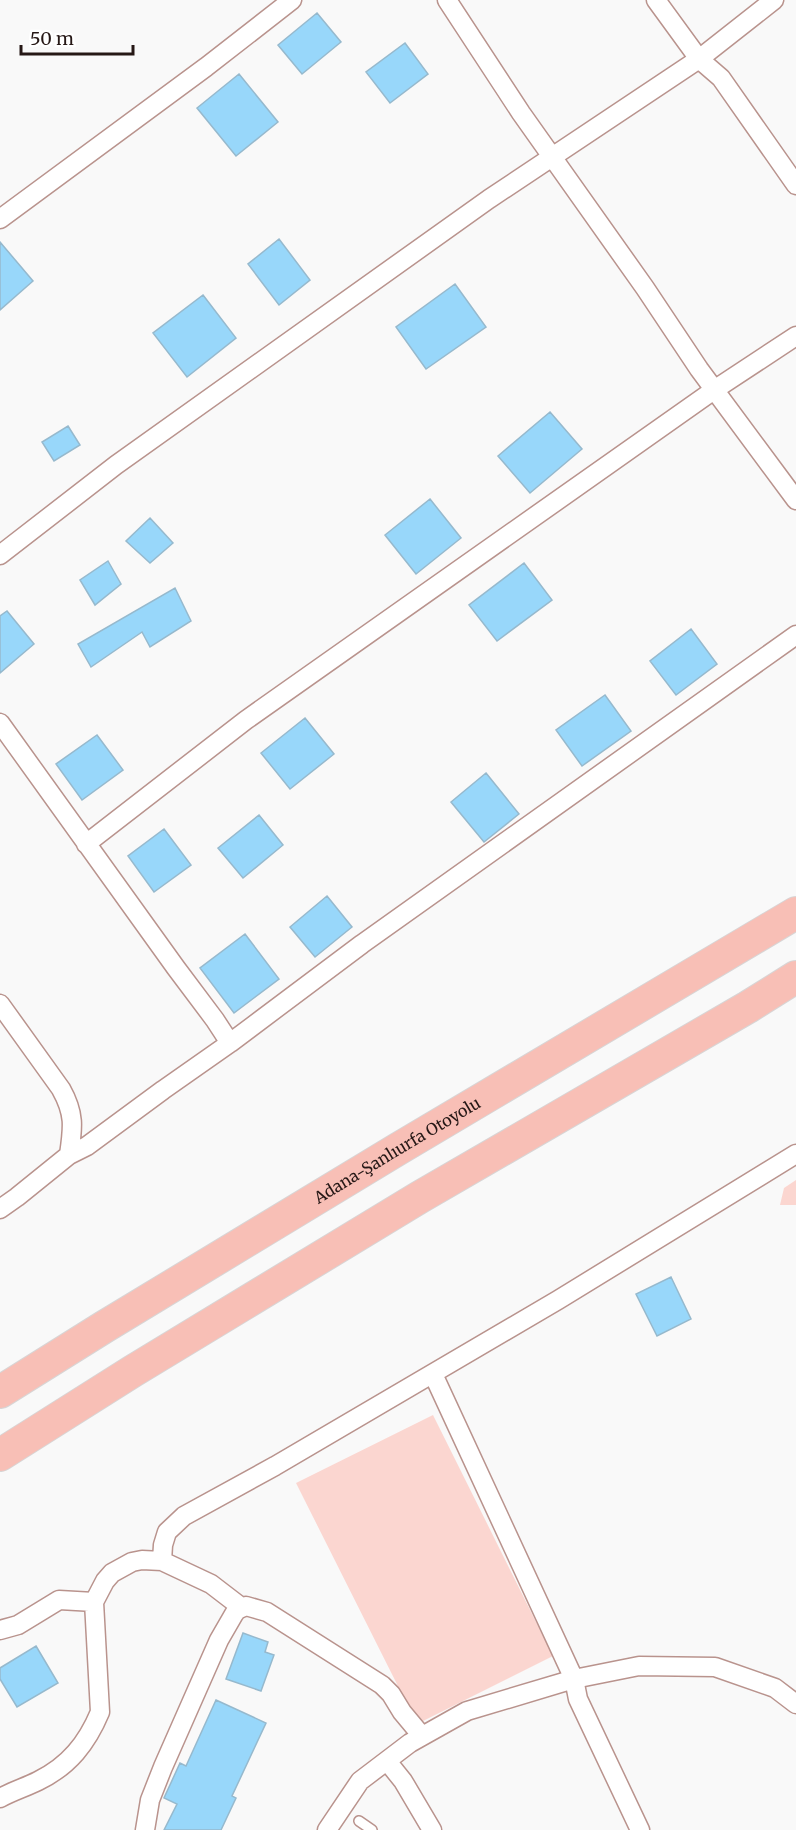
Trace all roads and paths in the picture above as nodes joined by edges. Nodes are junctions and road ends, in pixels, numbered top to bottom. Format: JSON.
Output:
{"nodes":[{"id":1,"x":292,"y":0,"type":"edge"},
{"id":2,"x":447,"y":0,"type":"edge"},
{"id":3,"x":656,"y":0,"type":"edge"},
{"id":4,"x":774,"y":0,"type":"edge"},
{"id":5,"x":699,"y":59,"type":"junction"},
{"id":6,"x":552,"y":156,"type":"junction"},
{"id":7,"x":796,"y":184,"type":"edge"},
{"id":8,"x":0,"y":219,"type":"edge"},
{"id":9,"x":796,"y":336,"type":"edge"},
{"id":10,"x":714,"y":390,"type":"junction"},
{"id":11,"x":796,"y":500,"type":"edge"},
{"id":12,"x":0,"y":555,"type":"edge"},
{"id":13,"x":796,"y":635,"type":"edge"},
{"id":14,"x":0,"y":723,"type":"edge"},
{"id":15,"x":86,"y":844,"type":"junction"},
{"id":16,"x":796,"y":913,"type":"edge"},
{"id":17,"x":796,"y":977,"type":"edge"},
{"id":18,"x":0,"y":1004,"type":"edge"},
{"id":19,"x":230,"y":1043,"type":"junction"},
{"id":20,"x":796,"y":1154,"type":"edge"},
{"id":21,"x":69,"y":1155,"type":"junction"},
{"id":22,"x":0,"y":1209,"type":"edge"},
{"id":23,"x":433,"y":1374,"type":"junction"},
{"id":24,"x":0,"y":1392,"type":"edge"},
{"id":25,"x":0,"y":1455,"type":"edge"},
{"id":26,"x":162,"y":1561,"type":"junction"},
{"id":27,"x":94,"y":1602,"type":"junction"},
{"id":28,"x":241,"y":1607,"type":"junction"},
{"id":29,"x":0,"y":1630,"type":"edge"},
{"id":30,"x":574,"y":1679,"type":"junction"},
{"id":31,"x":796,"y":1704,"type":"edge"},
{"id":32,"x":422,"y":1736,"type":"junction"},
{"id":33,"x":387,"y":1761,"type":"junction"},
{"id":34,"x":0,"y":1798,"type":"edge"},
{"id":35,"x":359,"y":1821,"type":"dead end"},
{"id":36,"x":145,"y":1830,"type":"edge"},
{"id":37,"x":327,"y":1830,"type":"edge"},
{"id":38,"x":372,"y":1830,"type":"edge"},
{"id":39,"x":432,"y":1830,"type":"edge"},
{"id":40,"x":640,"y":1830,"type":"edge"}],
"edges":[{"from":1,"to":8,"type":"street"},
{"from":2,"to":6,"type":"street"},
{"from":3,"to":5,"type":"street"},
{"from":4,"to":5,"type":"street"},
{"from":5,"to":6,"type":"street"},
{"from":5,"to":7,"type":"street"},
{"from":6,"to":10,"type":"street"},
{"from":6,"to":12,"type":"street"},
{"from":9,"to":10,"type":"street"},
{"from":10,"to":11,"type":"street"},
{"from":10,"to":15,"type":"street"},
{"from":13,"to":19,"type":"street"},
{"from":14,"to":15,"type":"street"},
{"from":15,"to":19,"type":"street"},
{"from":16,"to":24,"type":"highway","name":"Adana-Şanlıurfa Otoyolu"},
{"from":17,"to":25,"type":"highway"},
{"from":18,"to":21,"type":"street"},
{"from":19,"to":21,"type":"street"},
{"from":20,"to":23,"type":"street"},
{"from":21,"to":22,"type":"street"},
{"from":23,"to":26,"type":"street"},
{"from":23,"to":30,"type":"street"},
{"from":26,"to":27,"type":"street"},
{"from":26,"to":28,"type":"street"},
{"from":27,"to":29,"type":"street"},
{"from":27,"to":34,"type":"street"},
{"from":28,"to":32,"type":"street"},
{"from":28,"to":36,"type":"street"},
{"from":30,"to":31,"type":"street"},
{"from":30,"to":32,"type":"street"},
{"from":30,"to":40,"type":"street"},
{"from":32,"to":33,"type":"street"},
{"from":33,"to":37,"type":"street"},
{"from":33,"to":39,"type":"street"},
{"from":35,"to":38,"type":"lane"}]}
